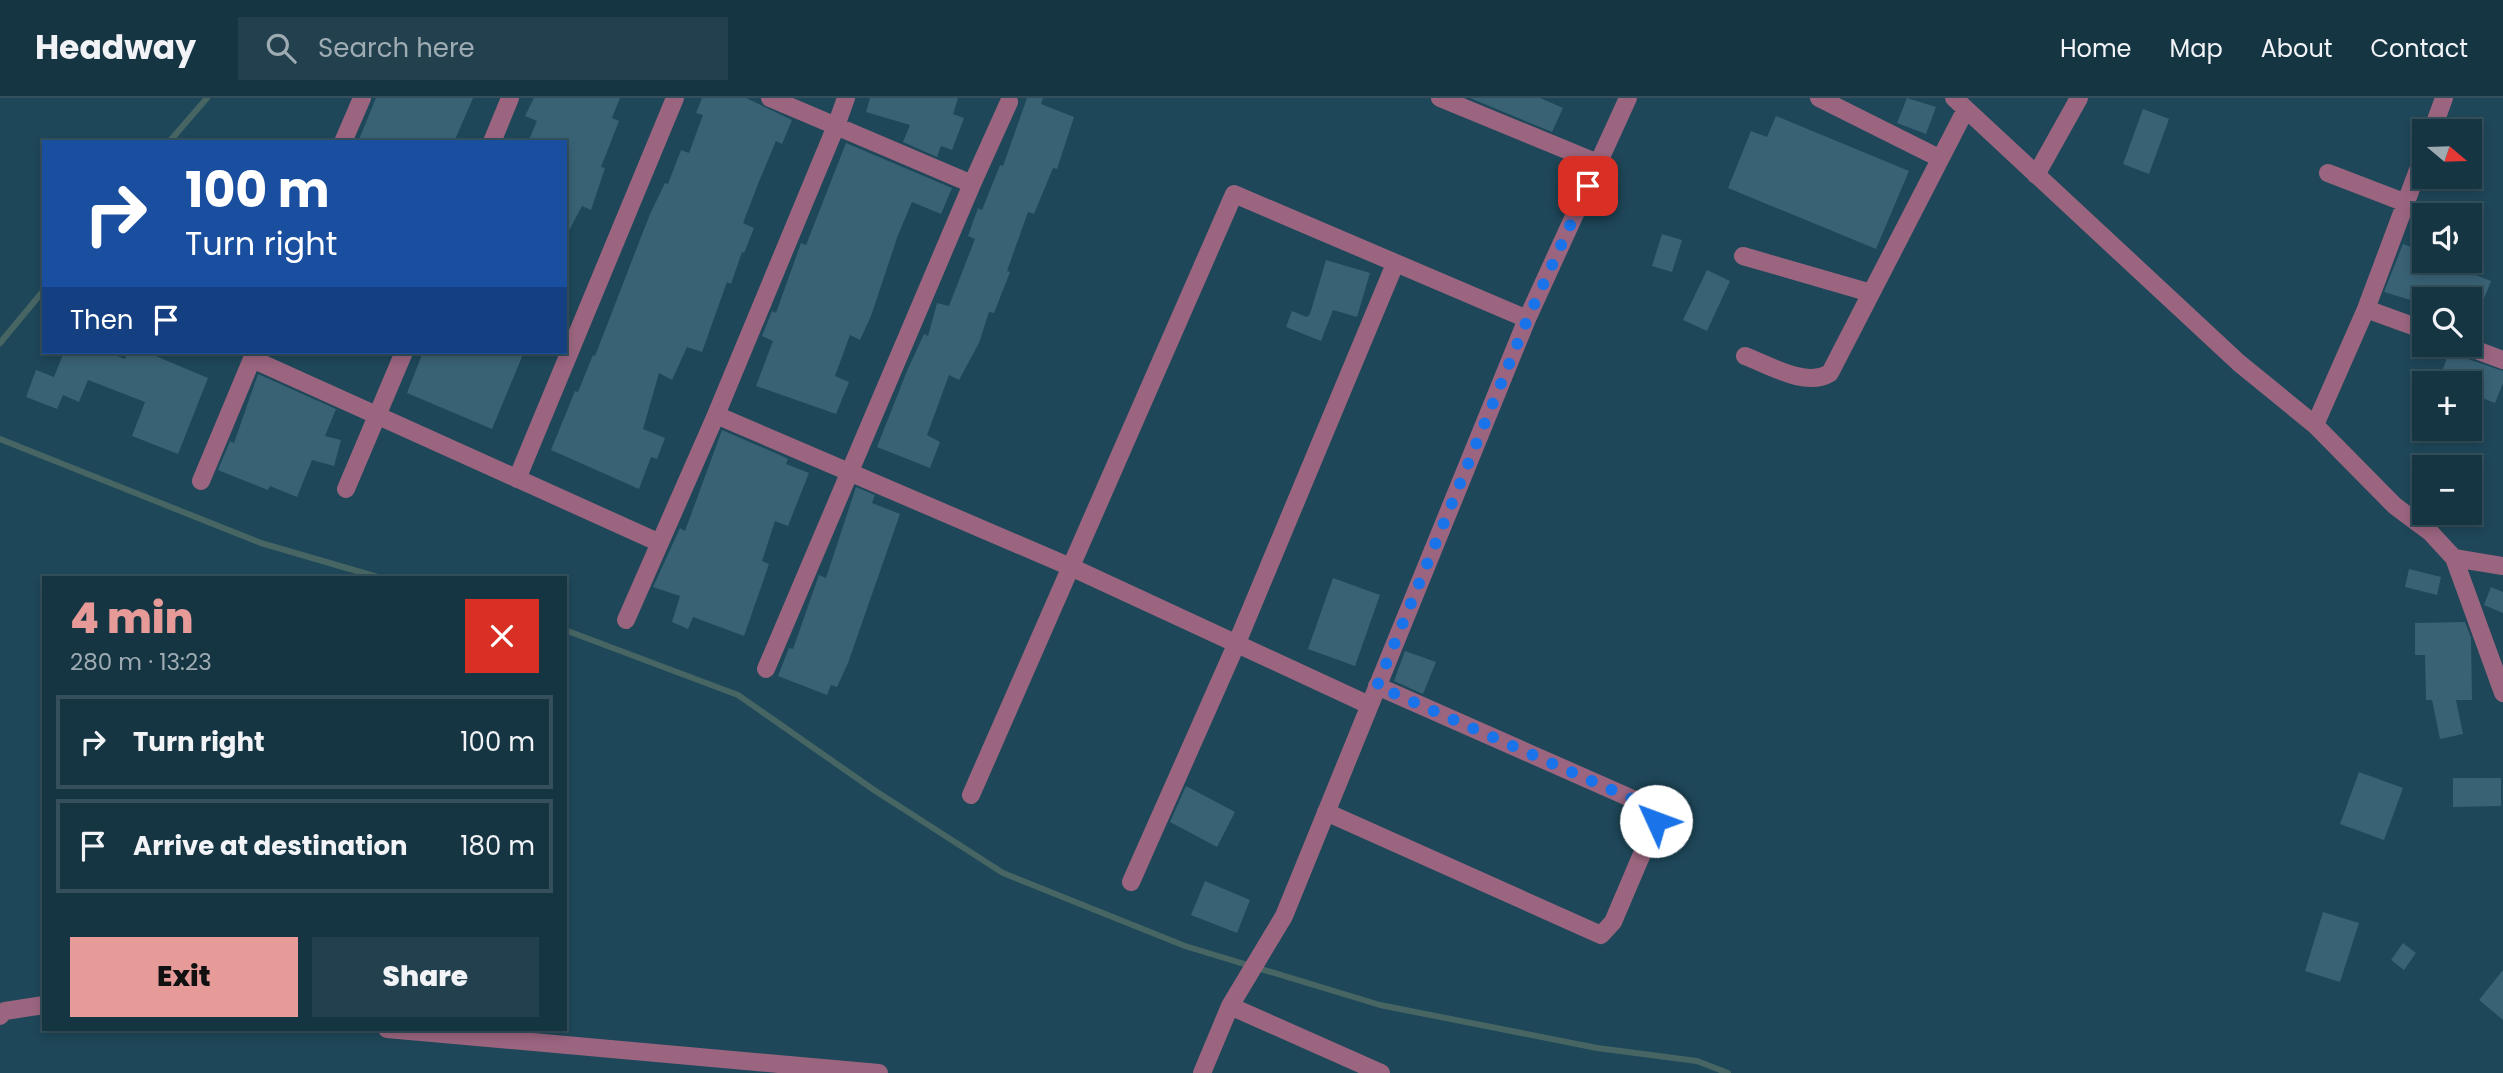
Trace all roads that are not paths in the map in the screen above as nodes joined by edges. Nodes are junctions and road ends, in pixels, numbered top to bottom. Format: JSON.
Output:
{"nodes":[{"id":1,"x":362,"y":98,"type":"edge"},
{"id":2,"x":510,"y":98,"type":"edge"},
{"id":3,"x":675,"y":98,"type":"edge"},
{"id":4,"x":770,"y":98,"type":"edge"},
{"id":5,"x":846,"y":98,"type":"edge"},
{"id":6,"x":1440,"y":98,"type":"edge"},
{"id":7,"x":1628,"y":98,"type":"edge"},
{"id":8,"x":1819,"y":98,"type":"edge"},
{"id":9,"x":2079,"y":98,"type":"edge"},
{"id":10,"x":2444,"y":98,"type":"edge"},
{"id":11,"x":1009,"y":102,"type":"dead end"},
{"id":12,"x":1960,"y":104,"type":"edge"},
{"id":13,"x":2436,"y":119,"type":"edge"},
{"id":14,"x":836,"y":126,"type":"junction"},
{"id":15,"x":344,"y":140,"type":"edge"},
{"id":16,"x":493,"y":140,"type":"edge"},
{"id":17,"x":1939,"y":158,"type":"junction"},
{"id":18,"x":1598,"y":163,"type":"junction"},
{"id":19,"x":2328,"y":173,"type":"dead end"},
{"id":20,"x":2036,"y":175,"type":"junction"},
{"id":21,"x":972,"y":184,"type":"junction"},
{"id":22,"x":2412,"y":188,"type":"edge"},
{"id":23,"x":2406,"y":204,"type":"junction"},
{"id":24,"x":1743,"y":256,"type":"dead end"},
{"id":25,"x":1395,"y":264,"type":"junction"},
{"id":26,"x":1871,"y":293,"type":"junction"},
{"id":27,"x":2366,"y":309,"type":"junction"},
{"id":28,"x":1527,"y":320,"type":"junction"},
{"id":29,"x":2412,"y":326,"type":"edge"},
{"id":30,"x":2482,"y":352,"type":"edge"},
{"id":31,"x":403,"y":354,"type":"edge"},
{"id":32,"x":254,"y":356,"type":"edge"},
{"id":33,"x":1745,"y":356,"type":"dead end"},
{"id":34,"x":2503,"y":360,"type":"edge"},
{"id":35,"x":716,"y":415,"type":"junction"},
{"id":36,"x":377,"y":416,"type":"junction"},
{"id":37,"x":2315,"y":425,"type":"junction"},
{"id":38,"x":849,"y":474,"type":"junction"},
{"id":39,"x":517,"y":479,"type":"junction"},
{"id":40,"x":201,"y":481,"type":"dead end"},
{"id":41,"x":346,"y":489,"type":"dead end"},
{"id":42,"x":660,"y":544,"type":"junction"},
{"id":43,"x":2454,"y":558,"type":"junction"},
{"id":44,"x":2503,"y":566,"type":"edge"},
{"id":45,"x":1073,"y":568,"type":"junction"},
{"id":46,"x":626,"y":620,"type":"dead end"},
{"id":47,"x":1236,"y":645,"type":"junction"},
{"id":48,"x":766,"y":669,"type":"dead end"},
{"id":49,"x":1377,"y":686,"type":"junction"},
{"id":50,"x":2503,"y":693,"type":"edge"},
{"id":51,"x":1369,"y":705,"type":"junction"},
{"id":52,"x":971,"y":795,"type":"dead end"},
{"id":53,"x":1326,"y":812,"type":"junction"},
{"id":54,"x":1131,"y":882,"type":"dead end"},
{"id":55,"x":42,"y":1005,"type":"edge"},
{"id":56,"x":1230,"y":1006,"type":"junction"},
{"id":57,"x":0,"y":1016,"type":"edge"},
{"id":58,"x":409,"y":1031,"type":"edge"},
{"id":59,"x":1352,"y":1067,"type":"edge"},
{"id":60,"x":879,"y":1073,"type":"edge"},
{"id":61,"x":1202,"y":1073,"type":"edge"},
{"id":62,"x":1381,"y":1073,"type":"edge"}],
"edges":[{"from":1,"to":15,"type":"street"},
{"from":2,"to":16,"type":"street"},
{"from":3,"to":39,"type":"street"},
{"from":4,"to":14,"type":"street"},
{"from":5,"to":14,"type":"street"},
{"from":6,"to":18,"type":"street"},
{"from":7,"to":18,"type":"street"},
{"from":8,"to":17,"type":"street"},
{"from":9,"to":20,"type":"street"},
{"from":10,"to":13,"type":"street"},
{"from":11,"to":21,"type":"street"},
{"from":12,"to":17,"type":"street"},
{"from":12,"to":20,"type":"street"},
{"from":14,"to":21,"type":"street"},
{"from":14,"to":35,"type":"street"},
{"from":17,"to":26,"type":"street"},
{"from":18,"to":28,"type":"street"},
{"from":19,"to":23,"type":"street"},
{"from":20,"to":37,"type":"street"},
{"from":21,"to":38,"type":"street"},
{"from":22,"to":23,"type":"street"},
{"from":23,"to":27,"type":"street"},
{"from":24,"to":26,"type":"street"},
{"from":25,"to":28,"type":"street"},
{"from":25,"to":45,"type":"street"},
{"from":25,"to":47,"type":"street"},
{"from":26,"to":33,"type":"street"},
{"from":27,"to":29,"type":"street"},
{"from":27,"to":37,"type":"street"},
{"from":28,"to":49,"type":"street"},
{"from":30,"to":34,"type":"street"},
{"from":31,"to":36,"type":"street"},
{"from":32,"to":36,"type":"street"},
{"from":32,"to":40,"type":"street"},
{"from":35,"to":38,"type":"street"},
{"from":35,"to":42,"type":"street"},
{"from":36,"to":39,"type":"street"},
{"from":36,"to":41,"type":"street"},
{"from":37,"to":43,"type":"street"},
{"from":38,"to":45,"type":"street"},
{"from":38,"to":48,"type":"street"},
{"from":39,"to":42,"type":"street"},
{"from":42,"to":46,"type":"street"},
{"from":43,"to":44,"type":"street"},
{"from":43,"to":50,"type":"street"},
{"from":45,"to":47,"type":"street"},
{"from":45,"to":52,"type":"street"},
{"from":47,"to":51,"type":"street"},
{"from":47,"to":54,"type":"street"},
{"from":49,"to":51,"type":"street"},
{"from":49,"to":53,"type":"street"},
{"from":51,"to":53,"type":"street"},
{"from":53,"to":56,"type":"street"},
{"from":55,"to":57,"type":"street"},
{"from":56,"to":59,"type":"street"},
{"from":56,"to":61,"type":"street"},
{"from":58,"to":60,"type":"street"},
{"from":59,"to":62,"type":"street"}]}
